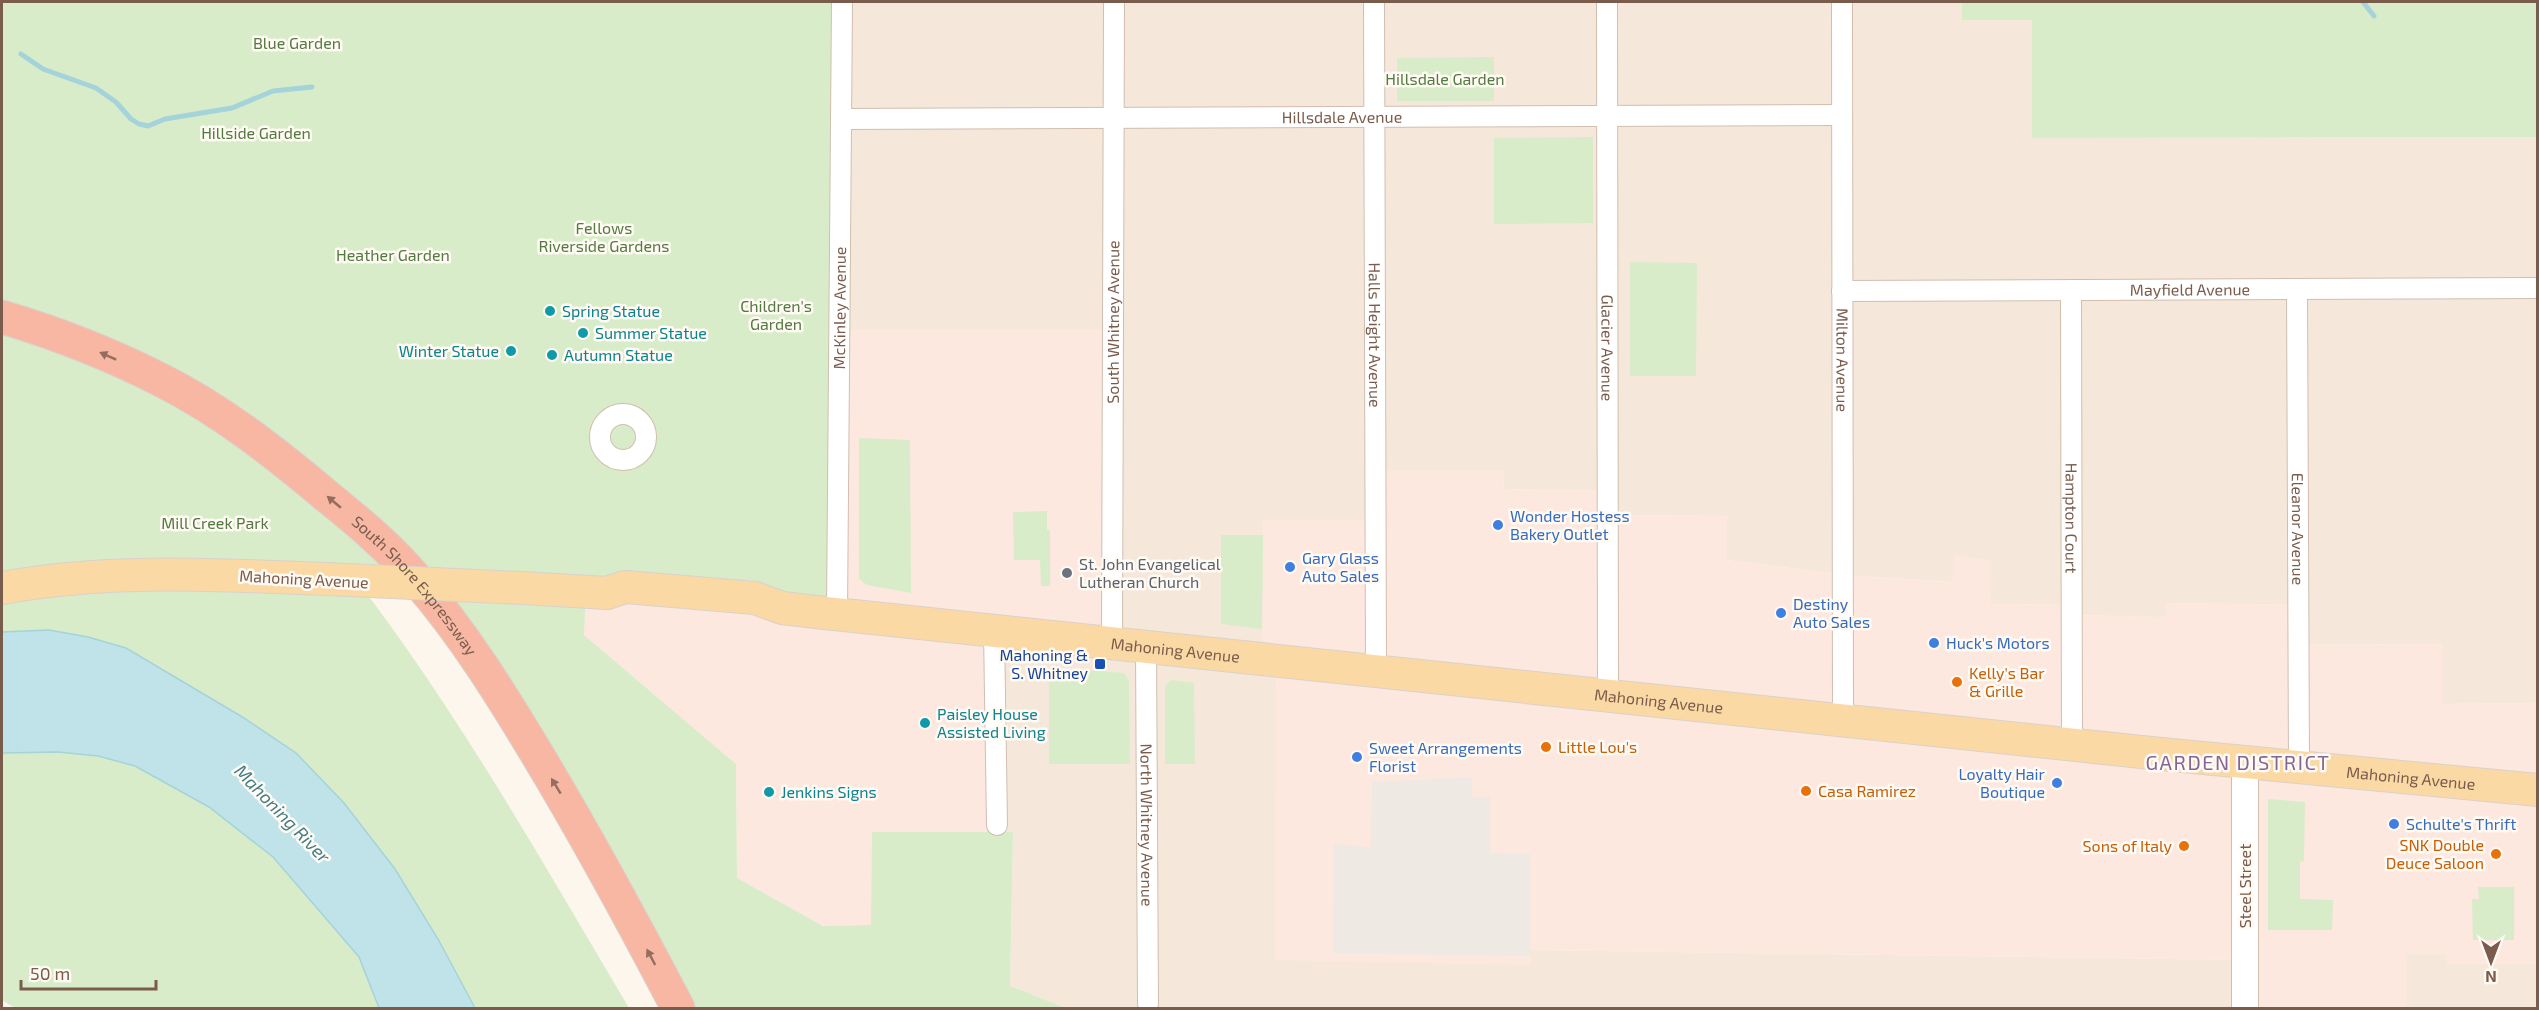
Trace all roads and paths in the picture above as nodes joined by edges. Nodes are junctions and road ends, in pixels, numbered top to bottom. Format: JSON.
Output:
{"nodes":[{"id":1,"x":842,"y":2,"type":"edge"},
{"id":2,"x":1114,"y":2,"type":"edge"},
{"id":3,"x":1374,"y":2,"type":"edge"},
{"id":4,"x":1607,"y":2,"type":"edge"},
{"id":5,"x":1842,"y":2,"type":"edge"},
{"id":6,"x":1842,"y":115,"type":"junction"},
{"id":7,"x":1607,"y":116,"type":"junction"},
{"id":8,"x":1375,"y":117,"type":"junction"},
{"id":9,"x":1114,"y":118,"type":"junction"},
{"id":10,"x":841,"y":119,"type":"junction"},
{"id":11,"x":2538,"y":288,"type":"edge"},
{"id":12,"x":2297,"y":289,"type":"junction"},
{"id":13,"x":2071,"y":290,"type":"junction"},
{"id":14,"x":1842,"y":291,"type":"junction"},
{"id":15,"x":2,"y":318,"type":"edge"},
{"id":16,"x":2,"y":588,"type":"edge"},
{"id":17,"x":837,"y":614,"type":"junction"},
{"id":18,"x":994,"y":630,"type":"junction"},
{"id":19,"x":1112,"y":643,"type":"junction"},
{"id":20,"x":1146,"y":647,"type":"junction"},
{"id":21,"x":1376,"y":670,"type":"junction"},
{"id":22,"x":1608,"y":694,"type":"junction"},
{"id":23,"x":1844,"y":719,"type":"junction"},
{"id":24,"x":2072,"y":745,"type":"junction"},
{"id":25,"x":2244,"y":763,"type":"junction"},
{"id":26,"x":2299,"y":768,"type":"junction"},
{"id":27,"x":2538,"y":790,"type":"edge"},
{"id":28,"x":997,"y":825,"type":"dead end"},
{"id":29,"x":1148,"y":1004,"type":"dead end"},
{"id":30,"x":678,"y":1008,"type":"edge"},
{"id":31,"x":2245,"y":1008,"type":"edge"}],
"edges":[{"from":1,"to":10,"type":"street","name":"McKinley Avenue"},
{"from":2,"to":9,"type":"street","name":"South Whitney Avenue"},
{"from":3,"to":8,"type":"street","name":"Halls Height Avenue"},
{"from":4,"to":7,"type":"street","name":"Glacier Avenue"},
{"from":5,"to":6,"type":"street","name":"Milton Avenue"},
{"from":6,"to":7,"type":"street","name":"Hillsdale Avenue"},
{"from":6,"to":14,"type":"street","name":"Milton Avenue"},
{"from":7,"to":8,"type":"street","name":"Hillsdale Avenue"},
{"from":7,"to":22,"type":"street","name":"Glacier Avenue"},
{"from":8,"to":9,"type":"street","name":"Hillsdale Avenue"},
{"from":8,"to":21,"type":"street","name":"Halls Height Avenue"},
{"from":9,"to":10,"type":"street","name":"Hillsdale Avenue"},
{"from":9,"to":19,"type":"street","name":"South Whitney Avenue"},
{"from":10,"to":17,"type":"street","name":"McKinley Avenue"},
{"from":11,"to":12,"type":"street","name":"Mayfield Avenue"},
{"from":12,"to":13,"type":"street","name":"Mayfield Avenue"},
{"from":12,"to":26,"type":"street","name":"Eleanor Avenue"},
{"from":13,"to":14,"type":"street","name":"Mayfield Avenue"},
{"from":13,"to":24,"type":"street","name":"Hampton Court"},
{"from":14,"to":23,"type":"street","name":"Milton Avenue"},
{"from":30,"to":15,"type":"highway","name":"South Shore Expressway","one_way":true},
{"from":16,"to":17,"type":"main road","name":"Mahoning Avenue","bridge":true},
{"from":17,"to":18,"type":"main road","name":"Mahoning Avenue"},
{"from":18,"to":19,"type":"main road","name":"Mahoning Avenue"},
{"from":18,"to":28,"type":"street"},
{"from":19,"to":20,"type":"main road","name":"Mahoning Avenue"},
{"from":20,"to":21,"type":"main road","name":"Mahoning Avenue"},
{"from":20,"to":29,"type":"street","name":"North Whitney Avenue"},
{"from":21,"to":22,"type":"main road","name":"Mahoning Avenue"},
{"from":22,"to":23,"type":"main road","name":"Mahoning Avenue"},
{"from":23,"to":24,"type":"main road","name":"Mahoning Avenue"},
{"from":24,"to":25,"type":"main road","name":"Mahoning Avenue"},
{"from":25,"to":26,"type":"main road","name":"Mahoning Avenue"},
{"from":25,"to":31,"type":"street","name":"Steel Street"},
{"from":26,"to":27,"type":"main road","name":"Mahoning Avenue"}]}
